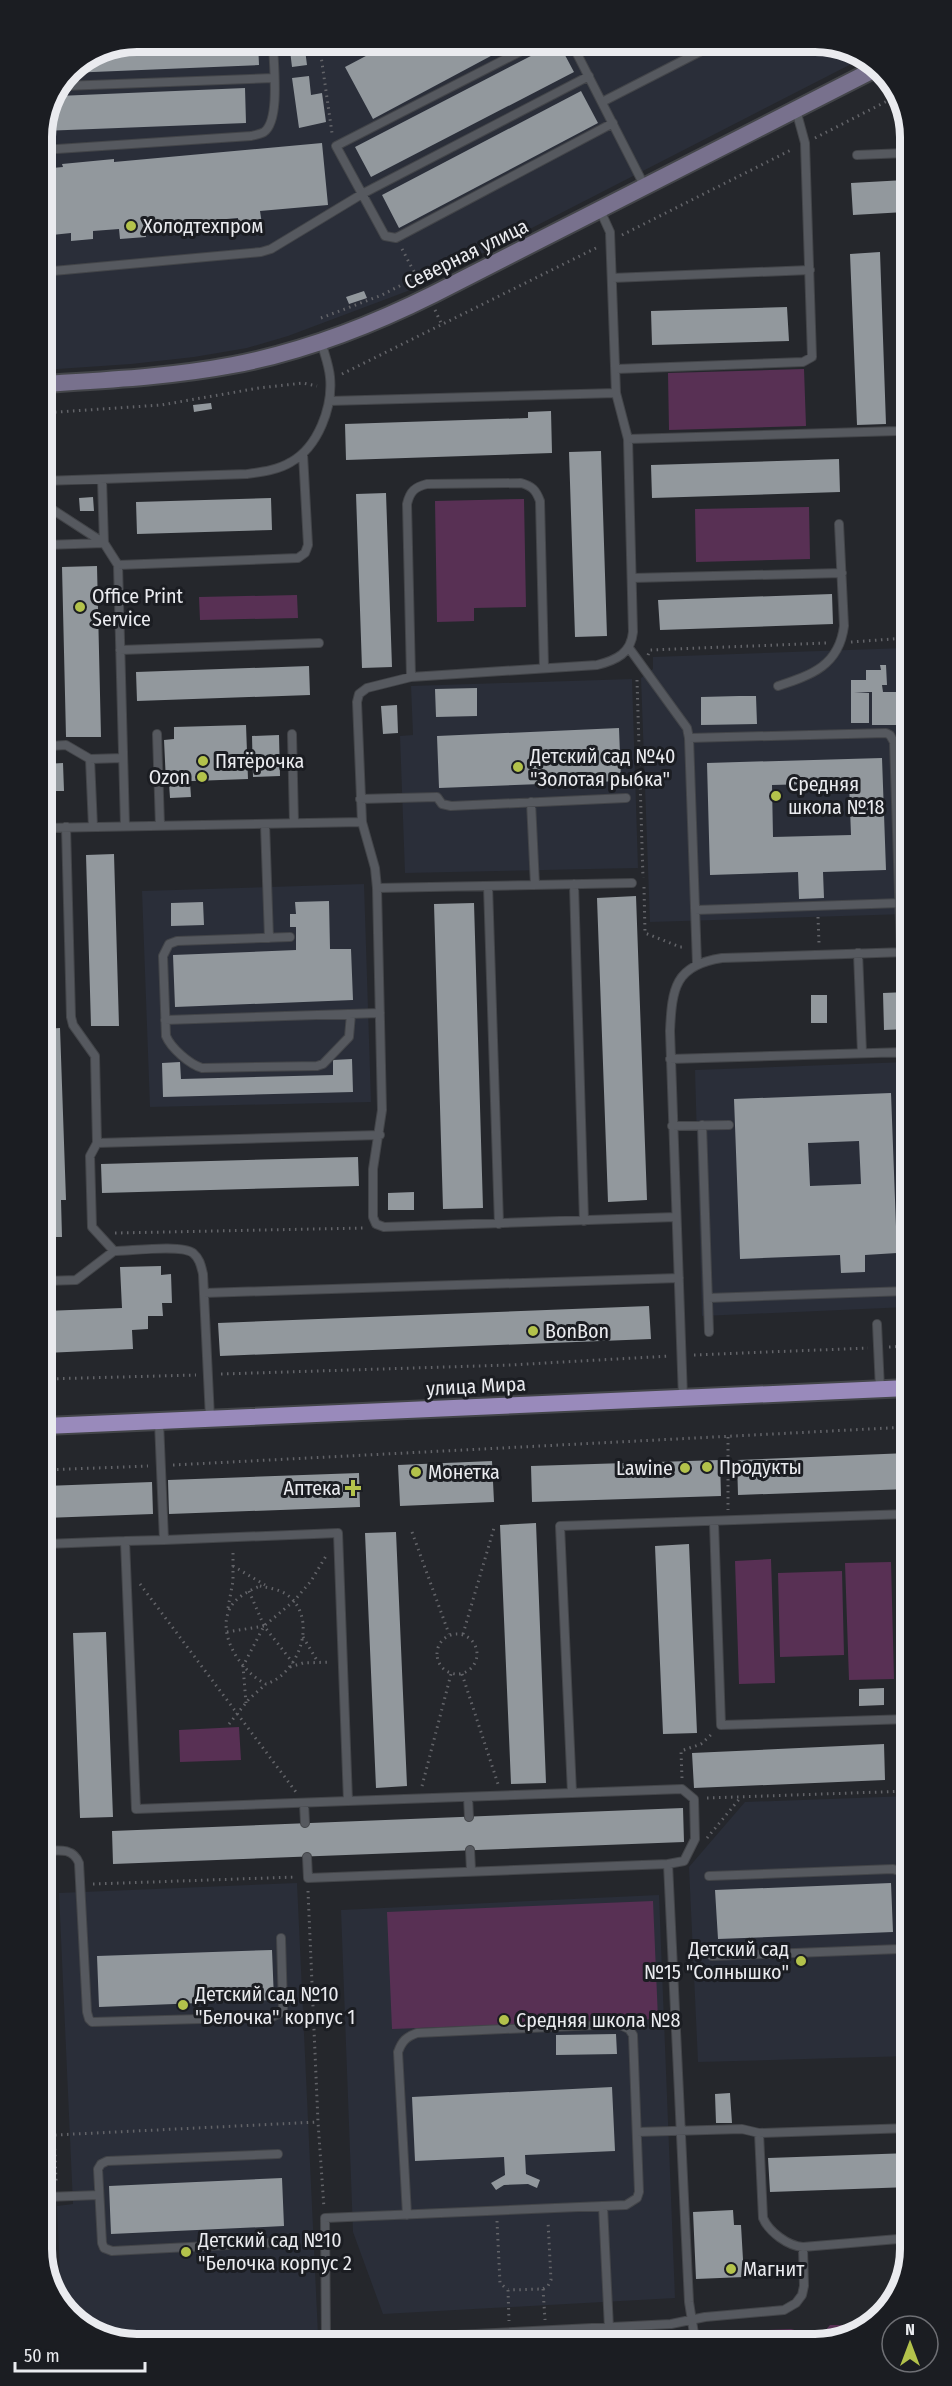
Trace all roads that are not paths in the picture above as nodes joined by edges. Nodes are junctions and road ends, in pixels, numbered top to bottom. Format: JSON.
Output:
{"nodes":[{"id":1,"x":273,"y":52,"type":"edge"},
{"id":2,"x":518,"y":53,"type":"edge"},
{"id":3,"x":577,"y":53,"type":"edge"},
{"id":4,"x":698,"y":53,"type":"edge"},
{"id":5,"x":869,"y":72,"type":"edge"},
{"id":6,"x":589,"y":76,"type":"junction"},
{"id":7,"x":273,"y":78,"type":"junction"},
{"id":8,"x":70,"y":86,"type":"edge"},
{"id":9,"x":602,"y":102,"type":"junction"},
{"id":10,"x":796,"y":110,"type":"junction"},
{"id":11,"x":612,"y":123,"type":"junction"},
{"id":12,"x":53,"y":149,"type":"edge"},
{"id":13,"x":900,"y":153,"type":"edge"},
{"id":14,"x":857,"y":155,"type":"dead end"},
{"id":15,"x":645,"y":187,"type":"junction"},
{"id":16,"x":362,"y":194,"type":"junction"},
{"id":17,"x":600,"y":210,"type":"junction"},
{"id":18,"x":810,"y":270,"type":"junction"},
{"id":19,"x":53,"y":271,"type":"edge"},
{"id":20,"x":612,"y":278,"type":"junction"},
{"id":21,"x":321,"y":341,"type":"junction"},
{"id":22,"x":616,"y":369,"type":"junction"},
{"id":23,"x":53,"y":383,"type":"edge"},
{"id":24,"x":616,"y":393,"type":"junction"},
{"id":25,"x":329,"y":401,"type":"junction"},
{"id":26,"x":900,"y":430,"type":"edge"},
{"id":27,"x":628,"y":439,"type":"junction"},
{"id":28,"x":303,"y":454,"type":"junction"},
{"id":29,"x":102,"y":479,"type":"junction"},
{"id":30,"x":53,"y":481,"type":"edge"},
{"id":31,"x":53,"y":510,"type":"edge"},
{"id":32,"x":839,"y":524,"type":"dead end"},
{"id":33,"x":104,"y":543,"type":"junction"},
{"id":34,"x":53,"y":545,"type":"edge"},
{"id":35,"x":118,"y":565,"type":"junction"},
{"id":36,"x":842,"y":573,"type":"junction"},
{"id":37,"x":632,"y":578,"type":"junction"},
{"id":38,"x":319,"y":644,"type":"dead end"},
{"id":39,"x":629,"y":648,"type":"junction"},
{"id":40,"x":120,"y":650,"type":"junction"},
{"id":41,"x":544,"y":667,"type":"junction"},
{"id":42,"x":411,"y":677,"type":"junction"},
{"id":43,"x":778,"y":686,"type":"dead end"},
{"id":44,"x":157,"y":734,"type":"dead end"},
{"id":45,"x":292,"y":734,"type":"dead end"},
{"id":46,"x":689,"y":738,"type":"junction"},
{"id":47,"x":53,"y":746,"type":"edge"},
{"id":48,"x":123,"y":758,"type":"junction"},
{"id":49,"x":90,"y":759,"type":"junction"},
{"id":50,"x":626,"y":798,"type":"dead end"},
{"id":51,"x":360,"y":799,"type":"junction"},
{"id":52,"x":531,"y":802,"type":"junction"},
{"id":53,"x":362,"y":822,"type":"junction"},
{"id":54,"x":294,"y":823,"type":"junction"},
{"id":55,"x":266,"y":824,"type":"junction"},
{"id":56,"x":126,"y":826,"type":"junction"},
{"id":57,"x":160,"y":826,"type":"junction"},
{"id":58,"x":66,"y":827,"type":"junction"},
{"id":59,"x":93,"y":827,"type":"junction"},
{"id":60,"x":53,"y":828,"type":"edge"},
{"id":61,"x":632,"y":883,"type":"dead end"},
{"id":62,"x":574,"y":884,"type":"junction"},
{"id":63,"x":534,"y":885,"type":"junction"},
{"id":64,"x":488,"y":886,"type":"junction"},
{"id":65,"x":377,"y":888,"type":"junction"},
{"id":66,"x":900,"y":903,"type":"joint"},
{"id":67,"x":695,"y":910,"type":"junction"},
{"id":68,"x":290,"y":937,"type":"dead end"},
{"id":69,"x":268,"y":938,"type":"junction"},
{"id":70,"x":900,"y":952,"type":"edge"},
{"id":71,"x":858,"y":953,"type":"junction"},
{"id":72,"x":697,"y":964,"type":"junction"},
{"id":73,"x":380,"y":1013,"type":"junction"},
{"id":74,"x":351,"y":1014,"type":"junction"},
{"id":75,"x":165,"y":1020,"type":"junction"},
{"id":76,"x":900,"y":1052,"type":"edge"},
{"id":77,"x":862,"y":1053,"type":"junction"},
{"id":78,"x":670,"y":1059,"type":"junction"},
{"id":79,"x":702,"y":1125,"type":"junction"},
{"id":80,"x":729,"y":1125,"type":"dead end"},
{"id":81,"x":672,"y":1126,"type":"junction"},
{"id":82,"x":380,"y":1135,"type":"junction"},
{"id":83,"x":97,"y":1143,"type":"junction"},
{"id":84,"x":676,"y":1217,"type":"junction"},
{"id":85,"x":584,"y":1221,"type":"junction"},
{"id":86,"x":499,"y":1224,"type":"junction"},
{"id":87,"x":114,"y":1251,"type":"junction"},
{"id":88,"x":679,"y":1278,"type":"junction"},
{"id":89,"x":53,"y":1281,"type":"edge"},
{"id":90,"x":900,"y":1291,"type":"edge"},
{"id":91,"x":204,"y":1293,"type":"junction"},
{"id":92,"x":708,"y":1298,"type":"junction"},
{"id":93,"x":878,"y":1324,"type":"dead end"},
{"id":94,"x":709,"y":1332,"type":"dead end"},
{"id":95,"x":900,"y":1388,"type":"edge"},
{"id":96,"x":880,"y":1389,"type":"junction"},
{"id":97,"x":683,"y":1398,"type":"junction"},
{"id":98,"x":210,"y":1418,"type":"junction"},
{"id":99,"x":159,"y":1420,"type":"junction"},
{"id":100,"x":53,"y":1426,"type":"edge"},
{"id":101,"x":900,"y":1514,"type":"edge"},
{"id":102,"x":714,"y":1521,"type":"junction"},
{"id":103,"x":164,"y":1540,"type":"junction"},
{"id":104,"x":125,"y":1541,"type":"junction"},
{"id":105,"x":53,"y":1544,"type":"edge"},
{"id":106,"x":900,"y":1719,"type":"edge"},
{"id":107,"x":572,"y":1793,"type":"junction"},
{"id":108,"x":468,"y":1797,"type":"junction"},
{"id":109,"x":348,"y":1801,"type":"junction"},
{"id":110,"x":304,"y":1803,"type":"junction"},
{"id":111,"x":469,"y":1816,"type":"dead end"},
{"id":112,"x":305,"y":1823,"type":"dead end"},
{"id":113,"x":470,"y":1850,"type":"dead end"},
{"id":114,"x":53,"y":1851,"type":"edge"},
{"id":115,"x":307,"y":1857,"type":"dead end"},
{"id":116,"x":669,"y":1864,"type":"junction"},
{"id":117,"x":471,"y":1870,"type":"junction"},
{"id":118,"x":900,"y":1874,"type":"edge"},
{"id":119,"x":709,"y":1876,"type":"dead end"},
{"id":120,"x":281,"y":1938,"type":"dead end"},
{"id":121,"x":900,"y":1949,"type":"edge"},
{"id":122,"x":712,"y":1956,"type":"dead end"},
{"id":123,"x":900,"y":2128,"type":"edge"},
{"id":124,"x":681,"y":2131,"type":"junction"},
{"id":125,"x":637,"y":2132,"type":"junction"},
{"id":126,"x":759,"y":2133,"type":"junction"},
{"id":127,"x":278,"y":2154,"type":"dead end"},
{"id":128,"x":99,"y":2195,"type":"junction"},
{"id":129,"x":53,"y":2197,"type":"edge"},
{"id":130,"x":603,"y":2206,"type":"junction"},
{"id":131,"x":407,"y":2215,"type":"junction"},
{"id":132,"x":900,"y":2239,"type":"edge"},
{"id":133,"x":285,"y":2242,"type":"dead end"},
{"id":134,"x":803,"y":2247,"type":"junction"},
{"id":135,"x":691,"y":2321,"type":"junction"},
{"id":136,"x":612,"y":2328,"type":"junction"},
{"id":137,"x":326,"y":2333,"type":"edge"},
{"id":138,"x":497,"y":2334,"type":"edge"},
{"id":139,"x":613,"y":2334,"type":"edge"},
{"id":140,"x":694,"y":2334,"type":"edge"}],
"edges":[{"from":1,"to":7,"type":"lane"},
{"from":2,"to":16,"type":"lane"},
{"from":3,"to":6,"type":"lane"},
{"from":4,"to":9,"type":"lane"},
{"from":5,"to":10,"type":"main road","name":"Северная улица"},
{"from":6,"to":9,"type":"lane"},
{"from":6,"to":16,"type":"lane"},
{"from":7,"to":8,"type":"lane"},
{"from":7,"to":12,"type":"lane"},
{"from":9,"to":11,"type":"lane"},
{"from":10,"to":15,"type":"main road","name":"Северная улица"},
{"from":10,"to":18,"type":"lane"},
{"from":11,"to":15,"type":"lane"},
{"from":11,"to":16,"type":"lane"},
{"from":13,"to":14,"type":"lane"},
{"from":15,"to":17,"type":"main road","name":"Северная улица"},
{"from":16,"to":19,"type":"lane"},
{"from":17,"to":20,"type":"lane"},
{"from":17,"to":21,"type":"main road","name":"Северная улица"},
{"from":18,"to":20,"type":"lane"},
{"from":18,"to":22,"type":"lane"},
{"from":20,"to":22,"type":"lane"},
{"from":21,"to":23,"type":"main road","name":"Северная улица"},
{"from":21,"to":25,"type":"lane"},
{"from":22,"to":24,"type":"lane"},
{"from":24,"to":25,"type":"lane"},
{"from":24,"to":27,"type":"lane"},
{"from":25,"to":28,"type":"lane"},
{"from":26,"to":27,"type":"lane"},
{"from":27,"to":37,"type":"lane"},
{"from":28,"to":29,"type":"lane"},
{"from":28,"to":35,"type":"lane"},
{"from":29,"to":30,"type":"lane"},
{"from":29,"to":33,"type":"lane"},
{"from":31,"to":33,"type":"lane"},
{"from":32,"to":36,"type":"lane"},
{"from":33,"to":34,"type":"lane"},
{"from":33,"to":35,"type":"lane"},
{"from":35,"to":40,"type":"lane"},
{"from":36,"to":37,"type":"lane"},
{"from":36,"to":43,"type":"lane"},
{"from":37,"to":39,"type":"lane"},
{"from":38,"to":40,"type":"lane"},
{"from":39,"to":41,"type":"lane"},
{"from":39,"to":46,"type":"lane"},
{"from":40,"to":48,"type":"lane"},
{"from":41,"to":42,"type":"lane"},
{"from":41,"to":42,"type":"lane"},
{"from":42,"to":51,"type":"lane"},
{"from":44,"to":57,"type":"lane"},
{"from":45,"to":54,"type":"lane"},
{"from":46,"to":66,"type":"lane"},
{"from":46,"to":67,"type":"lane"},
{"from":47,"to":49,"type":"lane"},
{"from":48,"to":49,"type":"lane"},
{"from":48,"to":56,"type":"lane"},
{"from":49,"to":59,"type":"lane"},
{"from":50,"to":52,"type":"lane"},
{"from":51,"to":52,"type":"lane"},
{"from":51,"to":53,"type":"lane"},
{"from":52,"to":63,"type":"lane"},
{"from":53,"to":54,"type":"lane"},
{"from":53,"to":65,"type":"lane"},
{"from":54,"to":55,"type":"lane"},
{"from":55,"to":57,"type":"lane"},
{"from":55,"to":69,"type":"lane"},
{"from":56,"to":57,"type":"lane"},
{"from":56,"to":59,"type":"lane"},
{"from":58,"to":59,"type":"lane"},
{"from":58,"to":60,"type":"lane"},
{"from":58,"to":83,"type":"lane"},
{"from":61,"to":62,"type":"lane"},
{"from":62,"to":63,"type":"lane"},
{"from":62,"to":85,"type":"lane"},
{"from":63,"to":64,"type":"lane"},
{"from":64,"to":65,"type":"lane"},
{"from":64,"to":86,"type":"lane"},
{"from":65,"to":73,"type":"lane"},
{"from":66,"to":67,"type":"lane"},
{"from":67,"to":72,"type":"lane"},
{"from":68,"to":69,"type":"lane"},
{"from":69,"to":75,"type":"lane"},
{"from":70,"to":71,"type":"lane"},
{"from":71,"to":72,"type":"lane"},
{"from":71,"to":77,"type":"lane"},
{"from":72,"to":78,"type":"lane"},
{"from":73,"to":74,"type":"lane"},
{"from":73,"to":82,"type":"lane"},
{"from":74,"to":75,"type":"lane"},
{"from":74,"to":75,"type":"lane"},
{"from":76,"to":77,"type":"lane"},
{"from":77,"to":78,"type":"lane"},
{"from":78,"to":81,"type":"lane"},
{"from":79,"to":80,"type":"lane"},
{"from":79,"to":81,"type":"lane"},
{"from":79,"to":92,"type":"lane"},
{"from":81,"to":84,"type":"lane"},
{"from":82,"to":83,"type":"lane"},
{"from":82,"to":86,"type":"lane"},
{"from":83,"to":87,"type":"lane"},
{"from":84,"to":85,"type":"lane"},
{"from":84,"to":88,"type":"lane"},
{"from":85,"to":86,"type":"lane"},
{"from":87,"to":89,"type":"lane"},
{"from":87,"to":91,"type":"lane"},
{"from":88,"to":91,"type":"lane"},
{"from":88,"to":97,"type":"lane"},
{"from":90,"to":92,"type":"lane"},
{"from":91,"to":98,"type":"lane"},
{"from":92,"to":94,"type":"lane"},
{"from":93,"to":96,"type":"lane"},
{"from":95,"to":96,"type":"main road","name":"улица Мира"},
{"from":96,"to":97,"type":"main road","name":"улица Мира"},
{"from":97,"to":98,"type":"main road","name":"улица Мира"},
{"from":98,"to":99,"type":"main road","name":"улица Мира"},
{"from":99,"to":100,"type":"main road","name":"улица Мира"},
{"from":99,"to":103,"type":"lane"},
{"from":101,"to":102,"type":"lane"},
{"from":102,"to":106,"type":"lane"},
{"from":102,"to":107,"type":"lane"},
{"from":103,"to":104,"type":"lane"},
{"from":103,"to":109,"type":"lane"},
{"from":104,"to":105,"type":"lane"},
{"from":104,"to":110,"type":"lane"},
{"from":107,"to":108,"type":"lane"},
{"from":107,"to":116,"type":"lane"},
{"from":108,"to":109,"type":"lane"},
{"from":108,"to":111,"type":"lane"},
{"from":109,"to":110,"type":"lane"},
{"from":110,"to":112,"type":"lane"},
{"from":113,"to":117,"type":"lane"},
{"from":114,"to":120,"type":"lane"},
{"from":115,"to":117,"type":"lane"},
{"from":116,"to":117,"type":"lane"},
{"from":116,"to":124,"type":"lane"},
{"from":118,"to":119,"type":"lane"},
{"from":121,"to":122,"type":"lane"},
{"from":123,"to":126,"type":"lane"},
{"from":124,"to":125,"type":"lane"},
{"from":124,"to":126,"type":"lane"},
{"from":124,"to":135,"type":"lane"},
{"from":125,"to":130,"type":"lane"},
{"from":125,"to":131,"type":"lane"},
{"from":126,"to":134,"type":"lane"},
{"from":127,"to":128,"type":"lane"},
{"from":128,"to":129,"type":"lane"},
{"from":128,"to":133,"type":"lane"},
{"from":130,"to":131,"type":"lane"},
{"from":130,"to":136,"type":"lane"},
{"from":131,"to":137,"type":"lane"},
{"from":132,"to":134,"type":"lane"},
{"from":134,"to":135,"type":"lane"},
{"from":135,"to":136,"type":"lane"},
{"from":135,"to":140,"type":"lane"},
{"from":136,"to":138,"type":"lane"},
{"from":136,"to":139,"type":"lane"}]}
